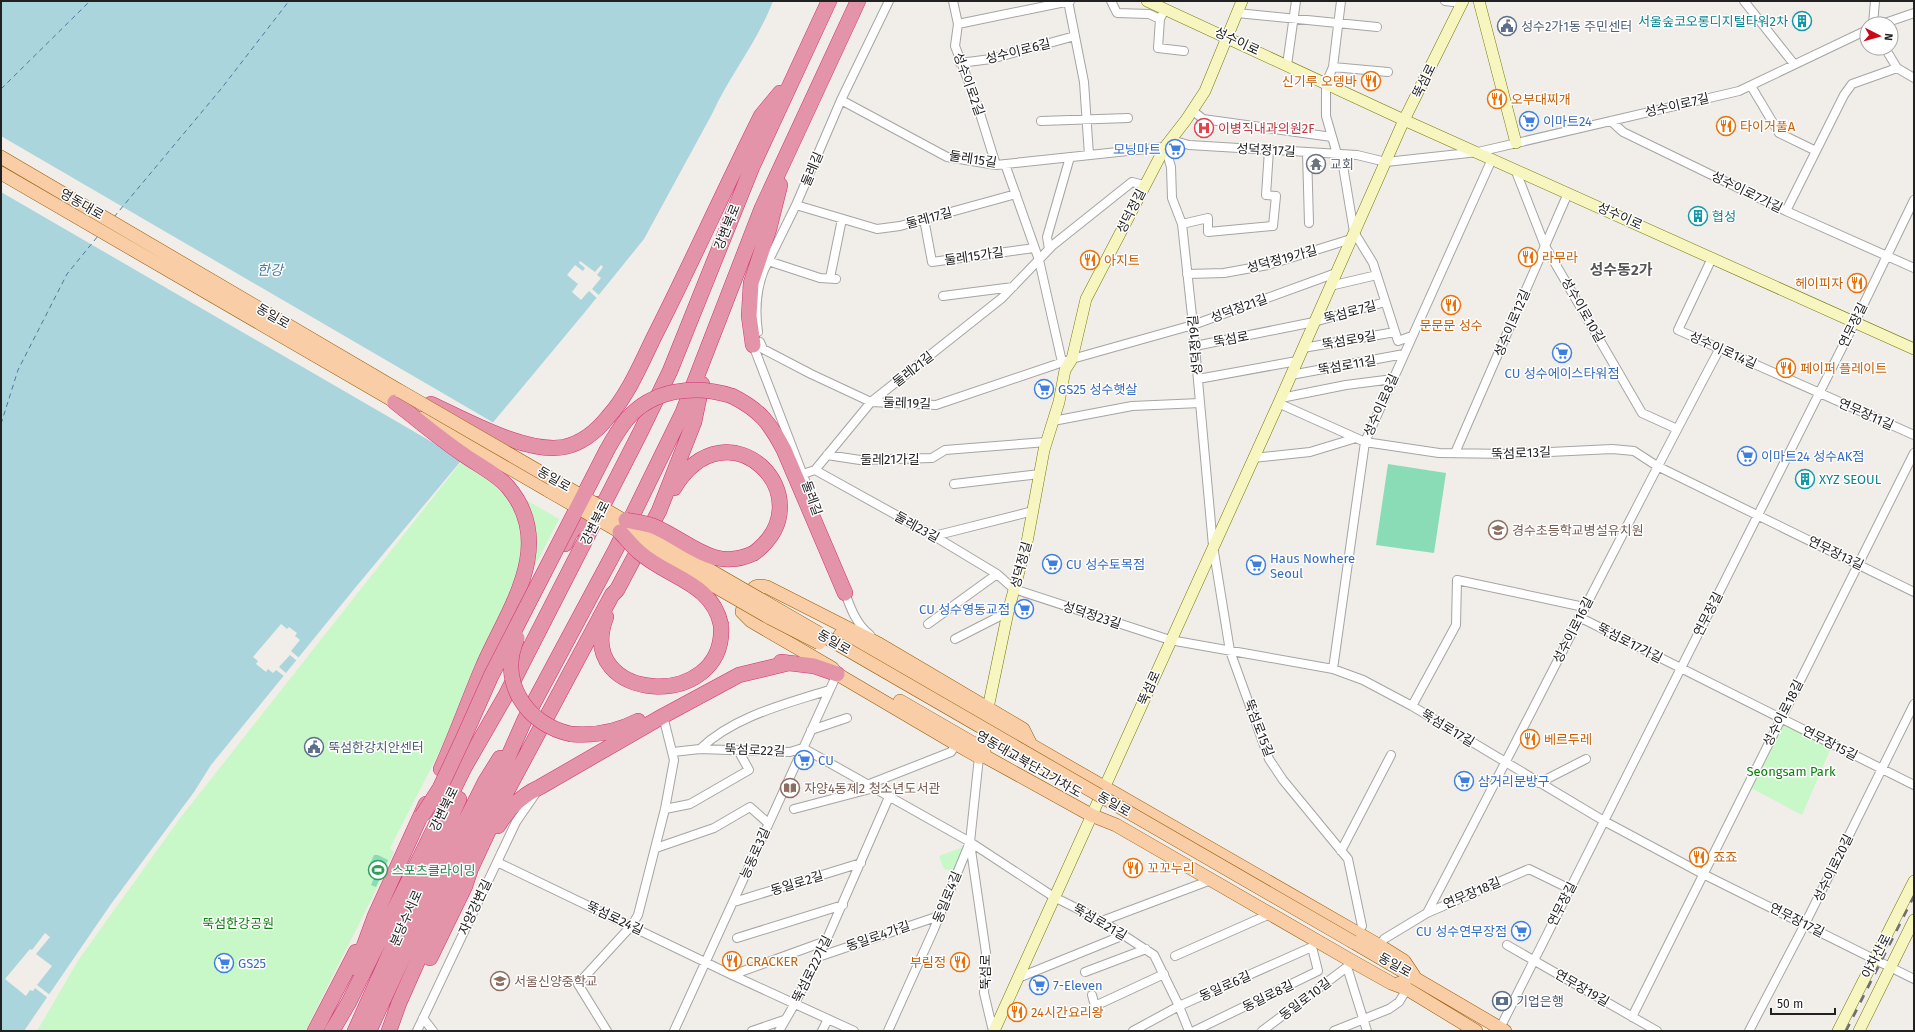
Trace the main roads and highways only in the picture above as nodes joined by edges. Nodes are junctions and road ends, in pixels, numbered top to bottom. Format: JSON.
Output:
{"nodes":[{"id":1,"x":829,"y":1,"type":"edge"},
{"id":2,"x":858,"y":1,"type":"edge"},
{"id":3,"x":792,"y":79,"type":"junction"},
{"id":4,"x":792,"y":141,"type":"junction"},
{"id":5,"x":1,"y":157,"type":"edge"},
{"id":6,"x":1,"y":173,"type":"edge"},
{"id":7,"x":163,"y":252,"type":"joint"},
{"id":8,"x":154,"y":263,"type":"joint"},
{"id":9,"x":711,"y":341,"type":"junction"},
{"id":10,"x":757,"y":344,"type":"road end"},
{"id":11,"x":398,"y":396,"type":"junction"},
{"id":12,"x":613,"y":488,"type":"junction"},
{"id":13,"x":659,"y":511,"type":"junction"},
{"id":14,"x":623,"y":526,"type":"junction"},
{"id":15,"x":617,"y":590,"type":"junction"},
{"id":16,"x":845,"y":593,"type":"road end"},
{"id":17,"x":774,"y":613,"type":"junction"},
{"id":18,"x":789,"y":663,"type":"junction"},
{"id":19,"x":837,"y":674,"type":"junction"},
{"id":20,"x":506,"y":695,"type":"junction"},
{"id":21,"x":525,"y":719,"type":"junction"},
{"id":22,"x":958,"y":740,"type":"junction"},
{"id":23,"x":1030,"y":743,"type":"junction"},
{"id":24,"x":422,"y":816,"type":"junction"},
{"id":25,"x":465,"y":886,"type":"junction"},
{"id":26,"x":375,"y":916,"type":"junction"},
{"id":27,"x":1351,"y":950,"type":"junction"},
{"id":28,"x":1414,"y":976,"type":"junction"},
{"id":29,"x":336,"y":1025,"type":"edge"},
{"id":30,"x":390,"y":1029,"type":"edge"},
{"id":31,"x":1502,"y":1030,"type":"edge"},
{"id":32,"x":315,"y":1031,"type":"edge"},
{"id":33,"x":355,"y":1031,"type":"edge"},
{"id":34,"x":369,"y":1031,"type":"edge"},
{"id":35,"x":1476,"y":1031,"type":"edge"}],
"edges":[{"from":1,"to":3,"type":"highway","name":"강변북로"},
{"from":2,"to":4,"type":"highway","name":"강변북로"},
{"from":3,"to":11,"type":"highway","bridge":true},
{"from":3,"to":12,"type":"highway","name":"강변북로"},
{"from":4,"to":9,"type":"highway","name":"강변북로"},
{"from":4,"to":10,"type":"highway"},
{"from":5,"to":7,"type":"main road","name":"영동대로"},
{"from":6,"to":8,"type":"main road","name":"영동대로"},
{"from":7,"to":11,"type":"main road","name":"동일로"},
{"from":8,"to":11,"type":"main road","name":"동일로"},
{"from":9,"to":13,"type":"highway"},
{"from":9,"to":21,"type":"highway","name":"강변북로"},
{"from":11,"to":14,"type":"main road","name":"동일로","bridge":true},
{"from":11,"to":24,"type":"highway","bridge":true},
{"from":12,"to":18,"type":"highway","bridge":true},
{"from":12,"to":20,"type":"highway","name":"강변북로"},
{"from":13,"to":14,"type":"highway","bridge":true},
{"from":13,"to":15,"type":"highway"},
{"from":14,"to":15,"type":"highway","bridge":true},
{"from":14,"to":17,"type":"main road","name":"동일로","bridge":true},
{"from":15,"to":25,"type":"highway"},
{"from":16,"to":24,"type":"highway","bridge":true},
{"from":17,"to":22,"type":"main road"},
{"from":17,"to":23,"type":"main road"},
{"from":17,"to":27,"type":"main road","name":"동일로","bridge":true},
{"from":18,"to":19,"type":"highway"},
{"from":18,"to":25,"type":"highway"},
{"from":19,"to":22,"type":"main road","name":"동일로"},
{"from":19,"to":23,"type":"main road","name":"동일로"},
{"from":20,"to":29,"type":"highway","name":"강변북로"},
{"from":20,"to":33,"type":"highway","name":"분당수서로"},
{"from":21,"to":30,"type":"highway","name":"강변북로"},
{"from":21,"to":34,"type":"highway","name":"분당수서로"},
{"from":22,"to":27,"type":"main road","name":"동일로"},
{"from":23,"to":27,"type":"main road"},
{"from":24,"to":26,"type":"highway"},
{"from":25,"to":30,"type":"highway"},
{"from":26,"to":29,"type":"highway"},
{"from":26,"to":32,"type":"highway"},
{"from":27,"to":28,"type":"main road","name":"동일로"},
{"from":27,"to":28,"type":"main road"},
{"from":27,"to":35,"type":"main road","name":"동일로"},
{"from":28,"to":31,"type":"main road","name":"동일로"}]}
